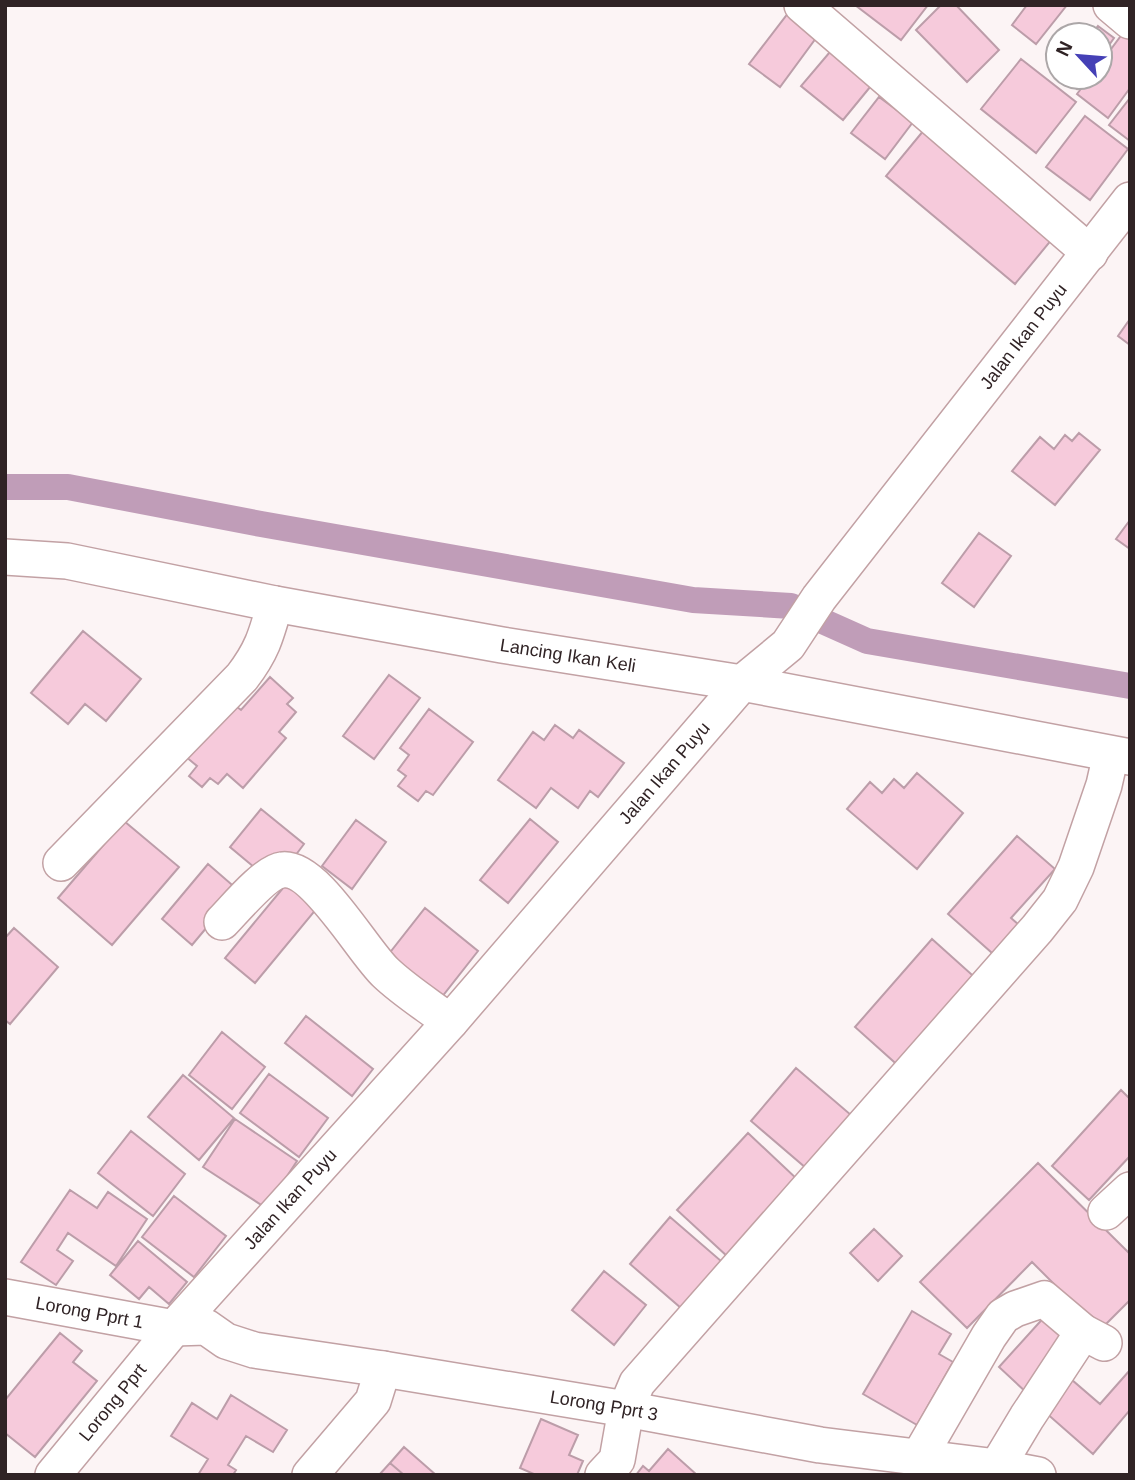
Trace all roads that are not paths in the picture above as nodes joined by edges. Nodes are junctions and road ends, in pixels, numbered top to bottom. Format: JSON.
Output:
{"nodes":[{"id":1,"x":802,"y":5,"type":"edge"},
{"id":2,"x":1111,"y":5,"type":"edge"},
{"id":3,"x":1130,"y":22,"type":"edge"},
{"id":4,"x":1130,"y":200,"type":"edge"},
{"id":5,"x":1090,"y":253,"type":"junction"},
{"id":6,"x":5,"y":557,"type":"edge"},
{"id":7,"x":275,"y":604,"type":"junction"},
{"id":8,"x":742,"y":683,"type":"junction"},
{"id":9,"x":1120,"y":756,"type":"edge"},
{"id":10,"x":61,"y":863,"type":"dead end"},
{"id":11,"x":222,"y":922,"type":"dead end"},
{"id":12,"x":450,"y":1022,"type":"junction"},
{"id":13,"x":5,"y":1297,"type":"edge"},
{"id":14,"x":174,"y":1328,"type":"junction"},
{"id":15,"x":383,"y":1369,"type":"junction"},
{"id":16,"x":626,"y":1409,"type":"junction"},
{"id":17,"x":919,"y":1457,"type":"junction"},
{"id":18,"x":997,"y":1467,"type":"junction"},
{"id":19,"x":53,"y":1475,"type":"edge"},
{"id":20,"x":310,"y":1475,"type":"edge"},
{"id":21,"x":603,"y":1475,"type":"edge"},
{"id":22,"x":1038,"y":1475,"type":"edge"}],
"edges":[{"from":1,"to":5,"type":"street"},
{"from":2,"to":3,"type":"street"},
{"from":4,"to":5,"type":"street","name":"Jalan Ikan Puyu"},
{"from":5,"to":8,"type":"street","name":"Jalan Ikan Puyu"},
{"from":6,"to":7,"type":"street","name":"Lancing Ikan Keli"},
{"from":7,"to":8,"type":"street","name":"Lancing Ikan Keli"},
{"from":7,"to":10,"type":"street"},
{"from":8,"to":9,"type":"street","name":"Lancing Ikan Keli"},
{"from":8,"to":12,"type":"street","name":"Jalan Ikan Puyu"},
{"from":9,"to":16,"type":"street"},
{"from":11,"to":12,"type":"street"},
{"from":12,"to":14,"type":"street","name":"Jalan Ikan Puyu"},
{"from":13,"to":14,"type":"street","name":"Lorong Pprt 1"},
{"from":14,"to":15,"type":"street","name":"Lorong Pprt 3"},
{"from":14,"to":19,"type":"street","name":"Lorong Pprt"},
{"from":15,"to":16,"type":"street","name":"Lorong Pprt 3"},
{"from":15,"to":20,"type":"street"},
{"from":16,"to":17,"type":"street","name":"Lorong Pprt 3"},
{"from":16,"to":21,"type":"street"},
{"from":17,"to":18,"type":"street","name":"Lorong Pprt 3"},
{"from":17,"to":18,"type":"street"},
{"from":18,"to":22,"type":"street","name":"Lorong Pprt 3"}]}
